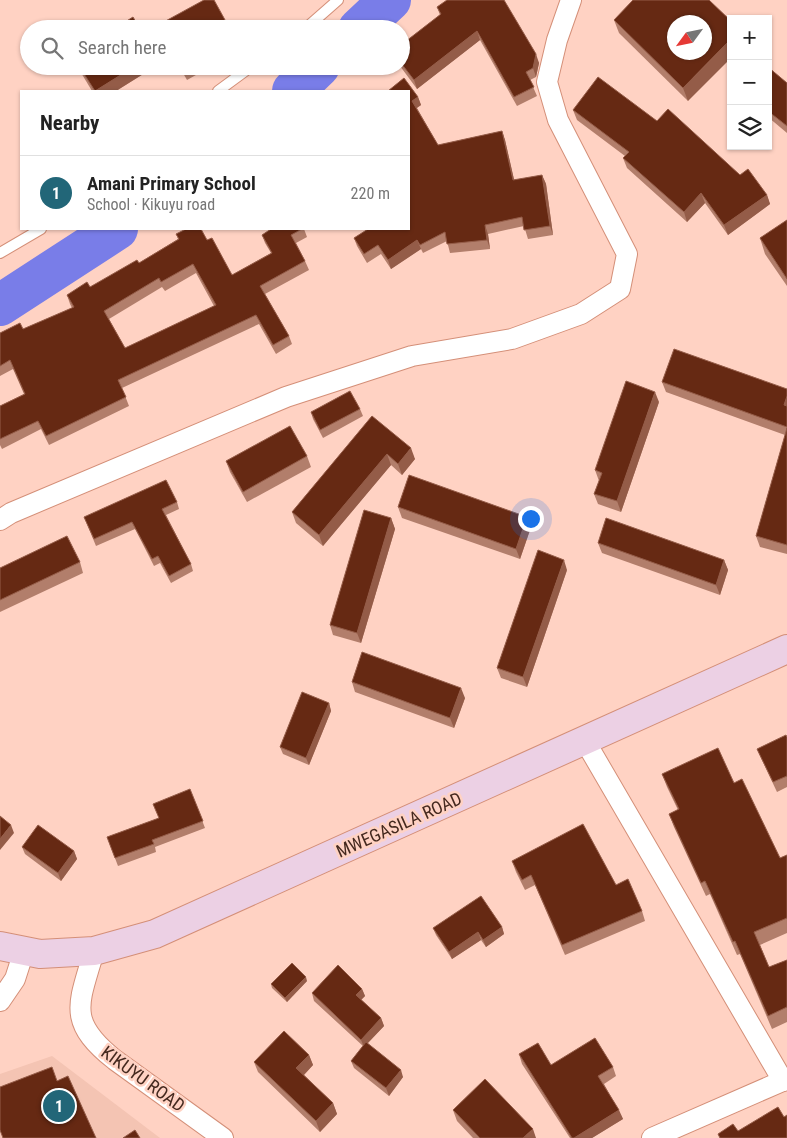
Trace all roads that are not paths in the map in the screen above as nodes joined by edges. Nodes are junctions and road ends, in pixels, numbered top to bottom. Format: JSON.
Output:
{"nodes":[{"id":1,"x":338,"y":0,"type":"edge"},
{"id":2,"x":571,"y":0,"type":"edge"},
{"id":3,"x":315,"y":20,"type":"edge"},
{"id":4,"x":240,"y":75,"type":"edge"},
{"id":5,"x":219,"y":90,"type":"edge"},
{"id":6,"x":39,"y":230,"type":"edge"},
{"id":7,"x":0,"y":253,"type":"edge"},
{"id":8,"x":0,"y":520,"type":"edge"},
{"id":9,"x":787,"y":649,"type":"edge"},
{"id":10,"x":585,"y":741,"type":"junction"},
{"id":11,"x":12,"y":948,"type":"edge"},
{"id":12,"x":94,"y":951,"type":"junction"},
{"id":13,"x":0,"y":1001,"type":"edge"},
{"id":14,"x":785,"y":1080,"type":"edge"},
{"id":15,"x":223,"y":1138,"type":"edge"},
{"id":16,"x":652,"y":1138,"type":"edge"}],
"edges":[{"from":1,"to":3,"type":"lane"},
{"from":2,"to":8,"type":"street"},
{"from":4,"to":5,"type":"lane"},
{"from":6,"to":7,"type":"lane"},
{"from":9,"to":10,"type":"street","name":"MWEGASILA ROAD"},
{"from":10,"to":12,"type":"street","name":"MWEGASILA ROAD"},
{"from":10,"to":14,"type":"street"},
{"from":11,"to":12,"type":"street","name":"MWEGASILA ROAD"},
{"from":11,"to":13,"type":"street"},
{"from":12,"to":15,"type":"street","name":"KIKUYU ROAD"},
{"from":14,"to":16,"type":"street"}]}
